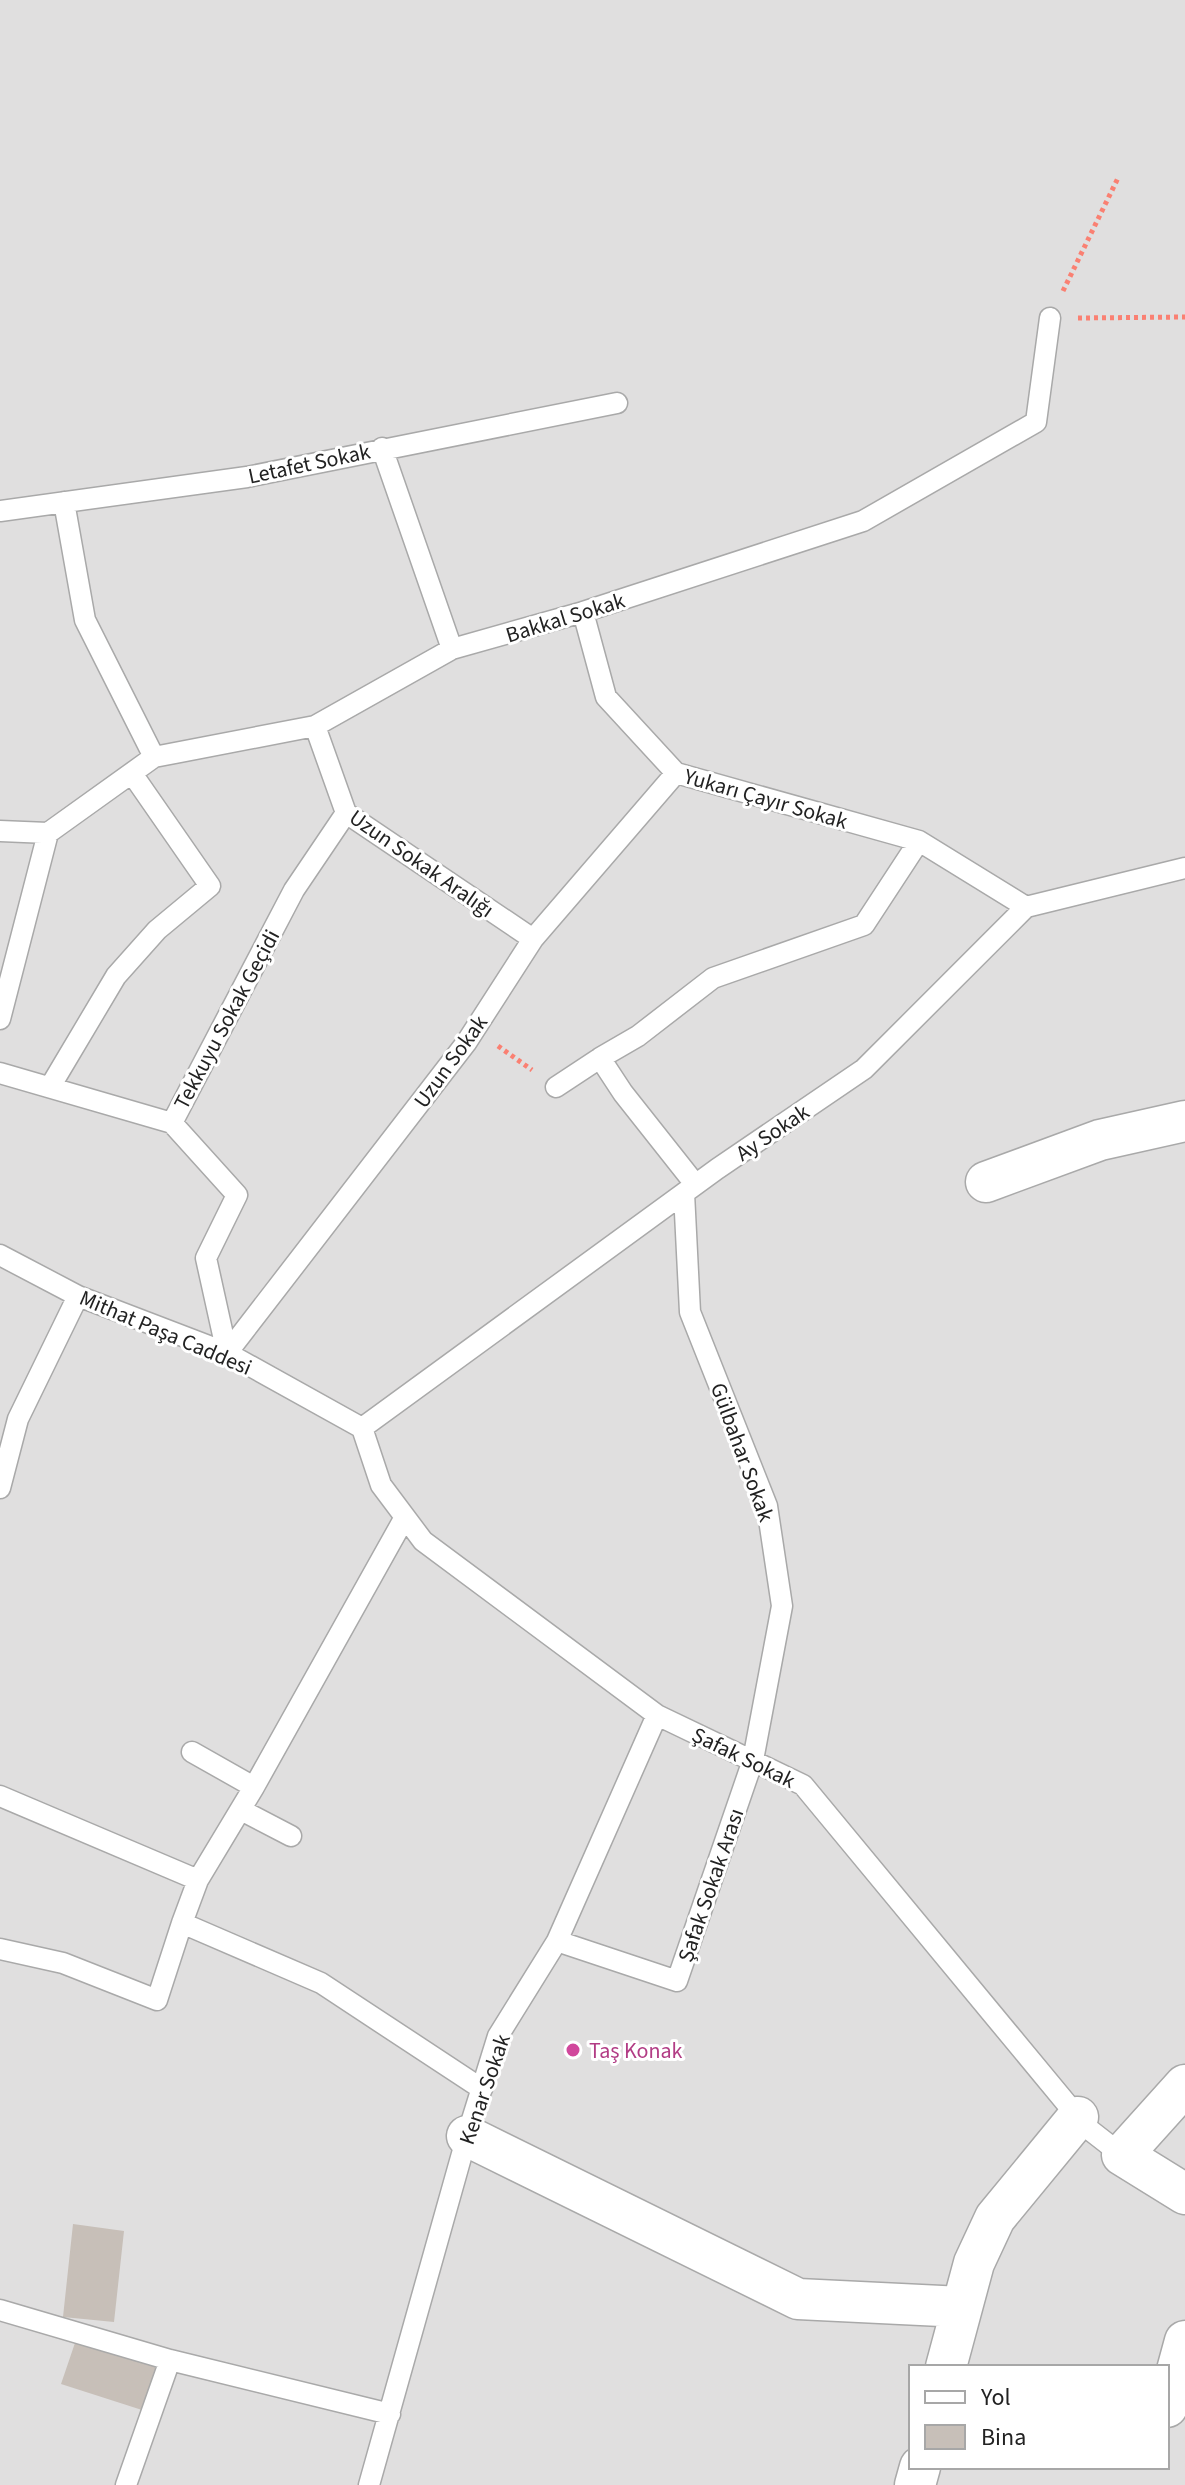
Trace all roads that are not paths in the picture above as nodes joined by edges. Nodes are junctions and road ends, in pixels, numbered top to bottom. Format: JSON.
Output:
{"nodes":[{"id":1,"x":1050,"y":318,"type":"road end"},
{"id":2,"x":617,"y":403,"type":"dead end"},
{"id":3,"x":382,"y":448,"type":"junction"},
{"id":4,"x":64,"y":502,"type":"junction"},
{"id":5,"x":0,"y":511,"type":"edge"},
{"id":6,"x":583,"y":612,"type":"junction"},
{"id":7,"x":452,"y":649,"type":"junction"},
{"id":8,"x":315,"y":726,"type":"junction"},
{"id":9,"x":154,"y":757,"type":"junction"},
{"id":10,"x":676,"y":773,"type":"junction"},
{"id":11,"x":133,"y":775,"type":"junction"},
{"id":12,"x":346,"y":813,"type":"junction"},
{"id":13,"x":0,"y":831,"type":"edge"},
{"id":14,"x":48,"y":833,"type":"junction"},
{"id":15,"x":919,"y":841,"type":"junction"},
{"id":16,"x":1185,"y":868,"type":"edge"},
{"id":17,"x":1026,"y":907,"type":"junction"},
{"id":18,"x":533,"y":939,"type":"junction"},
{"id":19,"x":0,"y":1019,"type":"edge"},
{"id":20,"x":600,"y":1058,"type":"junction"},
{"id":21,"x":0,"y":1073,"type":"edge"},
{"id":22,"x":50,"y":1087,"type":"junction"},
{"id":23,"x":556,"y":1087,"type":"road end"},
{"id":24,"x":1185,"y":1121,"type":"edge"},
{"id":25,"x":172,"y":1123,"type":"junction"},
{"id":26,"x":986,"y":1182,"type":"dead end"},
{"id":27,"x":690,"y":1189,"type":"junction"},
{"id":28,"x":0,"y":1255,"type":"edge"},
{"id":29,"x":78,"y":1296,"type":"junction"},
{"id":30,"x":227,"y":1353,"type":"junction"},
{"id":31,"x":362,"y":1428,"type":"junction"},
{"id":32,"x":0,"y":1488,"type":"edge"},
{"id":33,"x":405,"y":1517,"type":"junction"},
{"id":34,"x":657,"y":1715,"type":"junction"},
{"id":35,"x":192,"y":1752,"type":"dead end"},
{"id":36,"x":753,"y":1760,"type":"junction"},
{"id":37,"x":254,"y":1787,"type":"junction"},
{"id":38,"x":0,"y":1796,"type":"edge"},
{"id":39,"x":241,"y":1810,"type":"junction"},
{"id":40,"x":291,"y":1836,"type":"dead end"},
{"id":41,"x":198,"y":1880,"type":"junction"},
{"id":42,"x":182,"y":1923,"type":"junction"},
{"id":43,"x":557,"y":1941,"type":"junction"},
{"id":44,"x":0,"y":1949,"type":"edge"},
{"id":45,"x":1185,"y":2085,"type":"edge"},
{"id":46,"x":482,"y":2089,"type":"junction"},
{"id":47,"x":1078,"y":2117,"type":"junction"},
{"id":48,"x":467,"y":2136,"type":"junction"},
{"id":49,"x":1122,"y":2155,"type":"junction"},
{"id":50,"x":1185,"y":2194,"type":"edge"},
{"id":51,"x":962,"y":2307,"type":"junction"},
{"id":52,"x":0,"y":2310,"type":"edge"},
{"id":53,"x":1185,"y":2341,"type":"edge"},
{"id":54,"x":170,"y":2360,"type":"junction"},
{"id":55,"x":947,"y":2365,"type":"edge"},
{"id":56,"x":1169,"y":2400,"type":"edge"},
{"id":57,"x":390,"y":2414,"type":"junction"},
{"id":58,"x":126,"y":2485,"type":"edge"},
{"id":59,"x":369,"y":2485,"type":"edge"}],
"edges":[{"from":1,"to":6,"type":"lane","name":"Bakkal Sokak"},
{"from":2,"to":3,"type":"lane","name":"Letafet Sokak"},
{"from":3,"to":4,"type":"lane","name":"Letafet Sokak"},
{"from":3,"to":7,"type":"lane"},
{"from":4,"to":5,"type":"lane","name":"Letafet Sokak"},
{"from":4,"to":9,"type":"lane"},
{"from":6,"to":7,"type":"lane","name":"Bakkal Sokak"},
{"from":6,"to":10,"type":"lane","name":"Yukarı Çayır Sokak"},
{"from":7,"to":8,"type":"lane","name":"Bakkal Sokak"},
{"from":8,"to":9,"type":"lane","name":"Bakkal Sokak"},
{"from":8,"to":12,"type":"lane","name":"Uzun Sokak Aralığı"},
{"from":9,"to":11,"type":"lane","name":"Bakkal Sokak"},
{"from":10,"to":15,"type":"lane","name":"Yukarı Çayır Sokak"},
{"from":10,"to":18,"type":"lane","name":"Uzun Sokak"},
{"from":11,"to":14,"type":"lane","name":"Bakkal Sokak"},
{"from":11,"to":22,"type":"lane"},
{"from":12,"to":18,"type":"lane","name":"Uzun Sokak Aralığı"},
{"from":12,"to":25,"type":"lane","name":"Tekkuyu Sokak Geçidi"},
{"from":13,"to":14,"type":"lane"},
{"from":14,"to":19,"type":"lane"},
{"from":15,"to":17,"type":"lane","name":"Yukarı Çayır Sokak"},
{"from":15,"to":20,"type":"lane"},
{"from":16,"to":17,"type":"lane"},
{"from":17,"to":27,"type":"lane","name":"Ay Sokak"},
{"from":18,"to":30,"type":"lane","name":"Uzun Sokak"},
{"from":20,"to":23,"type":"lane"},
{"from":20,"to":27,"type":"lane"},
{"from":21,"to":22,"type":"lane"},
{"from":22,"to":25,"type":"lane"},
{"from":24,"to":26,"type":"street"},
{"from":25,"to":30,"type":"lane","name":"Tekkuyu Sokak Geçidi"},
{"from":27,"to":31,"type":"lane","name":"Ay Sokak"},
{"from":27,"to":36,"type":"lane","name":"Gülbahar Sokak"},
{"from":28,"to":29,"type":"lane","name":"Mithat Paşa Caddesi"},
{"from":29,"to":30,"type":"lane","name":"Mithat Paşa Caddesi"},
{"from":29,"to":32,"type":"lane"},
{"from":30,"to":31,"type":"lane","name":"Mithat Paşa Caddesi"},
{"from":31,"to":33,"type":"lane","name":"Şafak Sokak"},
{"from":33,"to":34,"type":"lane","name":"Şafak Sokak"},
{"from":33,"to":37,"type":"lane"},
{"from":34,"to":36,"type":"lane","name":"Şafak Sokak"},
{"from":34,"to":43,"type":"lane","name":"Kenar Sokak"},
{"from":35,"to":37,"type":"lane"},
{"from":36,"to":43,"type":"lane","name":"Şafak Sokak Arası"},
{"from":36,"to":47,"type":"lane","name":"Şafak Sokak"},
{"from":37,"to":39,"type":"lane"},
{"from":38,"to":41,"type":"lane"},
{"from":39,"to":40,"type":"lane"},
{"from":39,"to":41,"type":"lane"},
{"from":41,"to":42,"type":"lane"},
{"from":42,"to":44,"type":"lane"},
{"from":42,"to":46,"type":"lane"},
{"from":43,"to":46,"type":"lane","name":"Kenar Sokak"},
{"from":45,"to":49,"type":"street"},
{"from":46,"to":48,"type":"lane","name":"Kenar Sokak"},
{"from":47,"to":49,"type":"lane","name":"Şafak Sokak"},
{"from":47,"to":51,"type":"street"},
{"from":48,"to":51,"type":"street"},
{"from":48,"to":57,"type":"lane","name":"Kenar Sokak"},
{"from":49,"to":50,"type":"street"},
{"from":51,"to":55,"type":"street"},
{"from":52,"to":54,"type":"lane"},
{"from":53,"to":56,"type":"street"},
{"from":54,"to":57,"type":"lane"},
{"from":54,"to":58,"type":"lane"},
{"from":57,"to":59,"type":"lane","name":"Kenar Sokak"}]}
